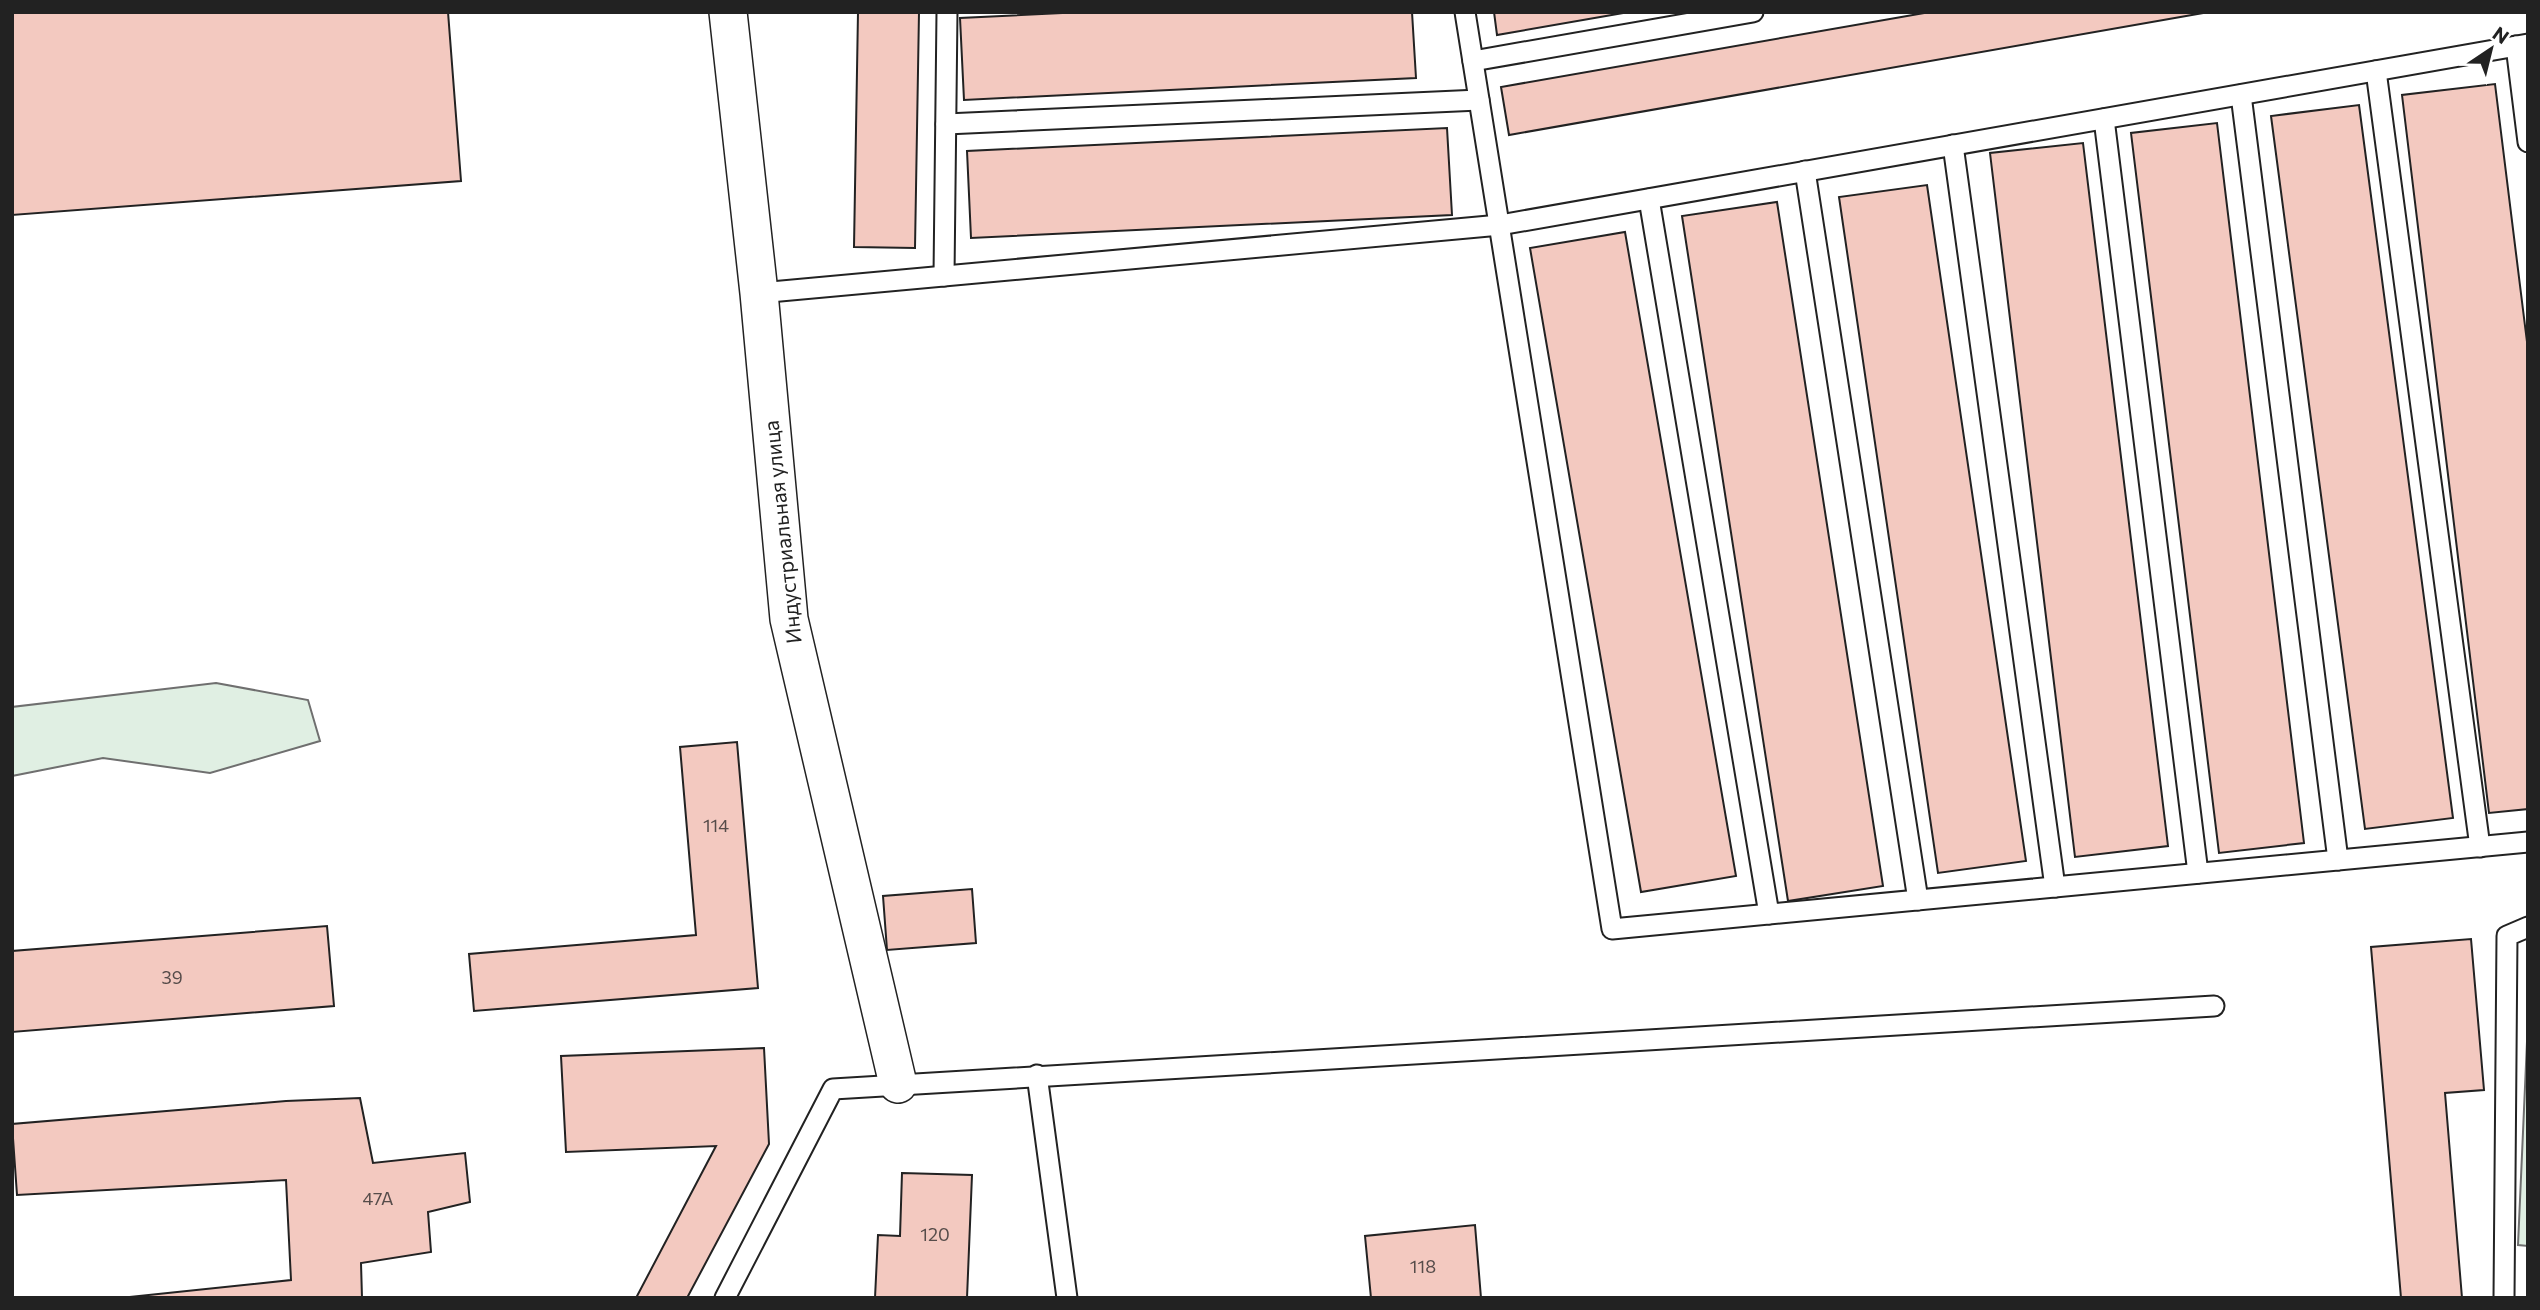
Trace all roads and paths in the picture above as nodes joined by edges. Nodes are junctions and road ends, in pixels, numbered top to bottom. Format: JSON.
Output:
{"nodes":[{"id":1,"x":728,"y":12,"type":"edge"},
{"id":2,"x":947,"y":12,"type":"edge"},
{"id":3,"x":1465,"y":12,"type":"edge"},
{"id":4,"x":1753,"y":12,"type":"edge"},
{"id":5,"x":2522,"y":45,"type":"edge"},
{"id":6,"x":1473,"y":61,"type":"junction"},
{"id":7,"x":2376,"y":71,"type":"junction"},
{"id":8,"x":2241,"y":95,"type":"junction"},
{"id":9,"x":1479,"y":100,"type":"junction"},
{"id":10,"x":2104,"y":119,"type":"junction"},
{"id":11,"x":946,"y":124,"type":"junction"},
{"id":12,"x":2528,"y":142,"type":"edge"},
{"id":13,"x":1953,"y":145,"type":"junction"},
{"id":14,"x":1805,"y":171,"type":"junction"},
{"id":15,"x":1650,"y":199,"type":"junction"},
{"id":16,"x":1500,"y":225,"type":"junction"},
{"id":17,"x":944,"y":276,"type":"junction"},
{"id":18,"x":758,"y":293,"type":"junction"},
{"id":19,"x":2528,"y":842,"type":"edge"},
{"id":20,"x":2480,"y":847,"type":"junction"},
{"id":21,"x":2339,"y":860,"type":"junction"},
{"id":22,"x":2199,"y":873,"type":"junction"},
{"id":23,"x":2055,"y":887,"type":"junction"},
{"id":24,"x":1919,"y":900,"type":"junction"},
{"id":25,"x":1769,"y":914,"type":"junction"},
{"id":26,"x":2528,"y":927,"type":"edge"},
{"id":27,"x":2214,"y":1006,"type":"dead end"},
{"id":28,"x":1037,"y":1075,"type":"junction"},
{"id":29,"x":898,"y":1084,"type":"junction"},
{"id":30,"x":725,"y":1298,"type":"edge"},
{"id":31,"x":1067,"y":1298,"type":"edge"},
{"id":32,"x":2504,"y":1298,"type":"edge"}],
"edges":[{"from":1,"to":18,"type":"street","name":"Индустриальная улица"},
{"from":2,"to":11,"type":"lane"},
{"from":3,"to":6,"type":"lane"},
{"from":4,"to":6,"type":"lane"},
{"from":5,"to":7,"type":"lane"},
{"from":5,"to":12,"type":"lane"},
{"from":6,"to":9,"type":"lane"},
{"from":7,"to":8,"type":"lane"},
{"from":7,"to":20,"type":"lane"},
{"from":8,"to":10,"type":"lane"},
{"from":8,"to":21,"type":"lane"},
{"from":9,"to":11,"type":"lane"},
{"from":9,"to":16,"type":"lane"},
{"from":10,"to":13,"type":"lane"},
{"from":10,"to":22,"type":"lane"},
{"from":11,"to":17,"type":"lane"},
{"from":13,"to":14,"type":"lane"},
{"from":13,"to":23,"type":"lane"},
{"from":14,"to":15,"type":"lane"},
{"from":14,"to":24,"type":"lane"},
{"from":15,"to":16,"type":"lane"},
{"from":15,"to":25,"type":"lane"},
{"from":16,"to":17,"type":"lane"},
{"from":16,"to":25,"type":"lane"},
{"from":17,"to":18,"type":"lane"},
{"from":18,"to":29,"type":"street","name":"Индустриальная улица"},
{"from":19,"to":20,"type":"lane"},
{"from":20,"to":21,"type":"lane"},
{"from":21,"to":22,"type":"lane"},
{"from":22,"to":23,"type":"lane"},
{"from":23,"to":24,"type":"lane"},
{"from":24,"to":25,"type":"lane"},
{"from":26,"to":32,"type":"lane"},
{"from":27,"to":28,"type":"lane"},
{"from":28,"to":29,"type":"lane"},
{"from":28,"to":31,"type":"lane"},
{"from":29,"to":30,"type":"lane"}]}
